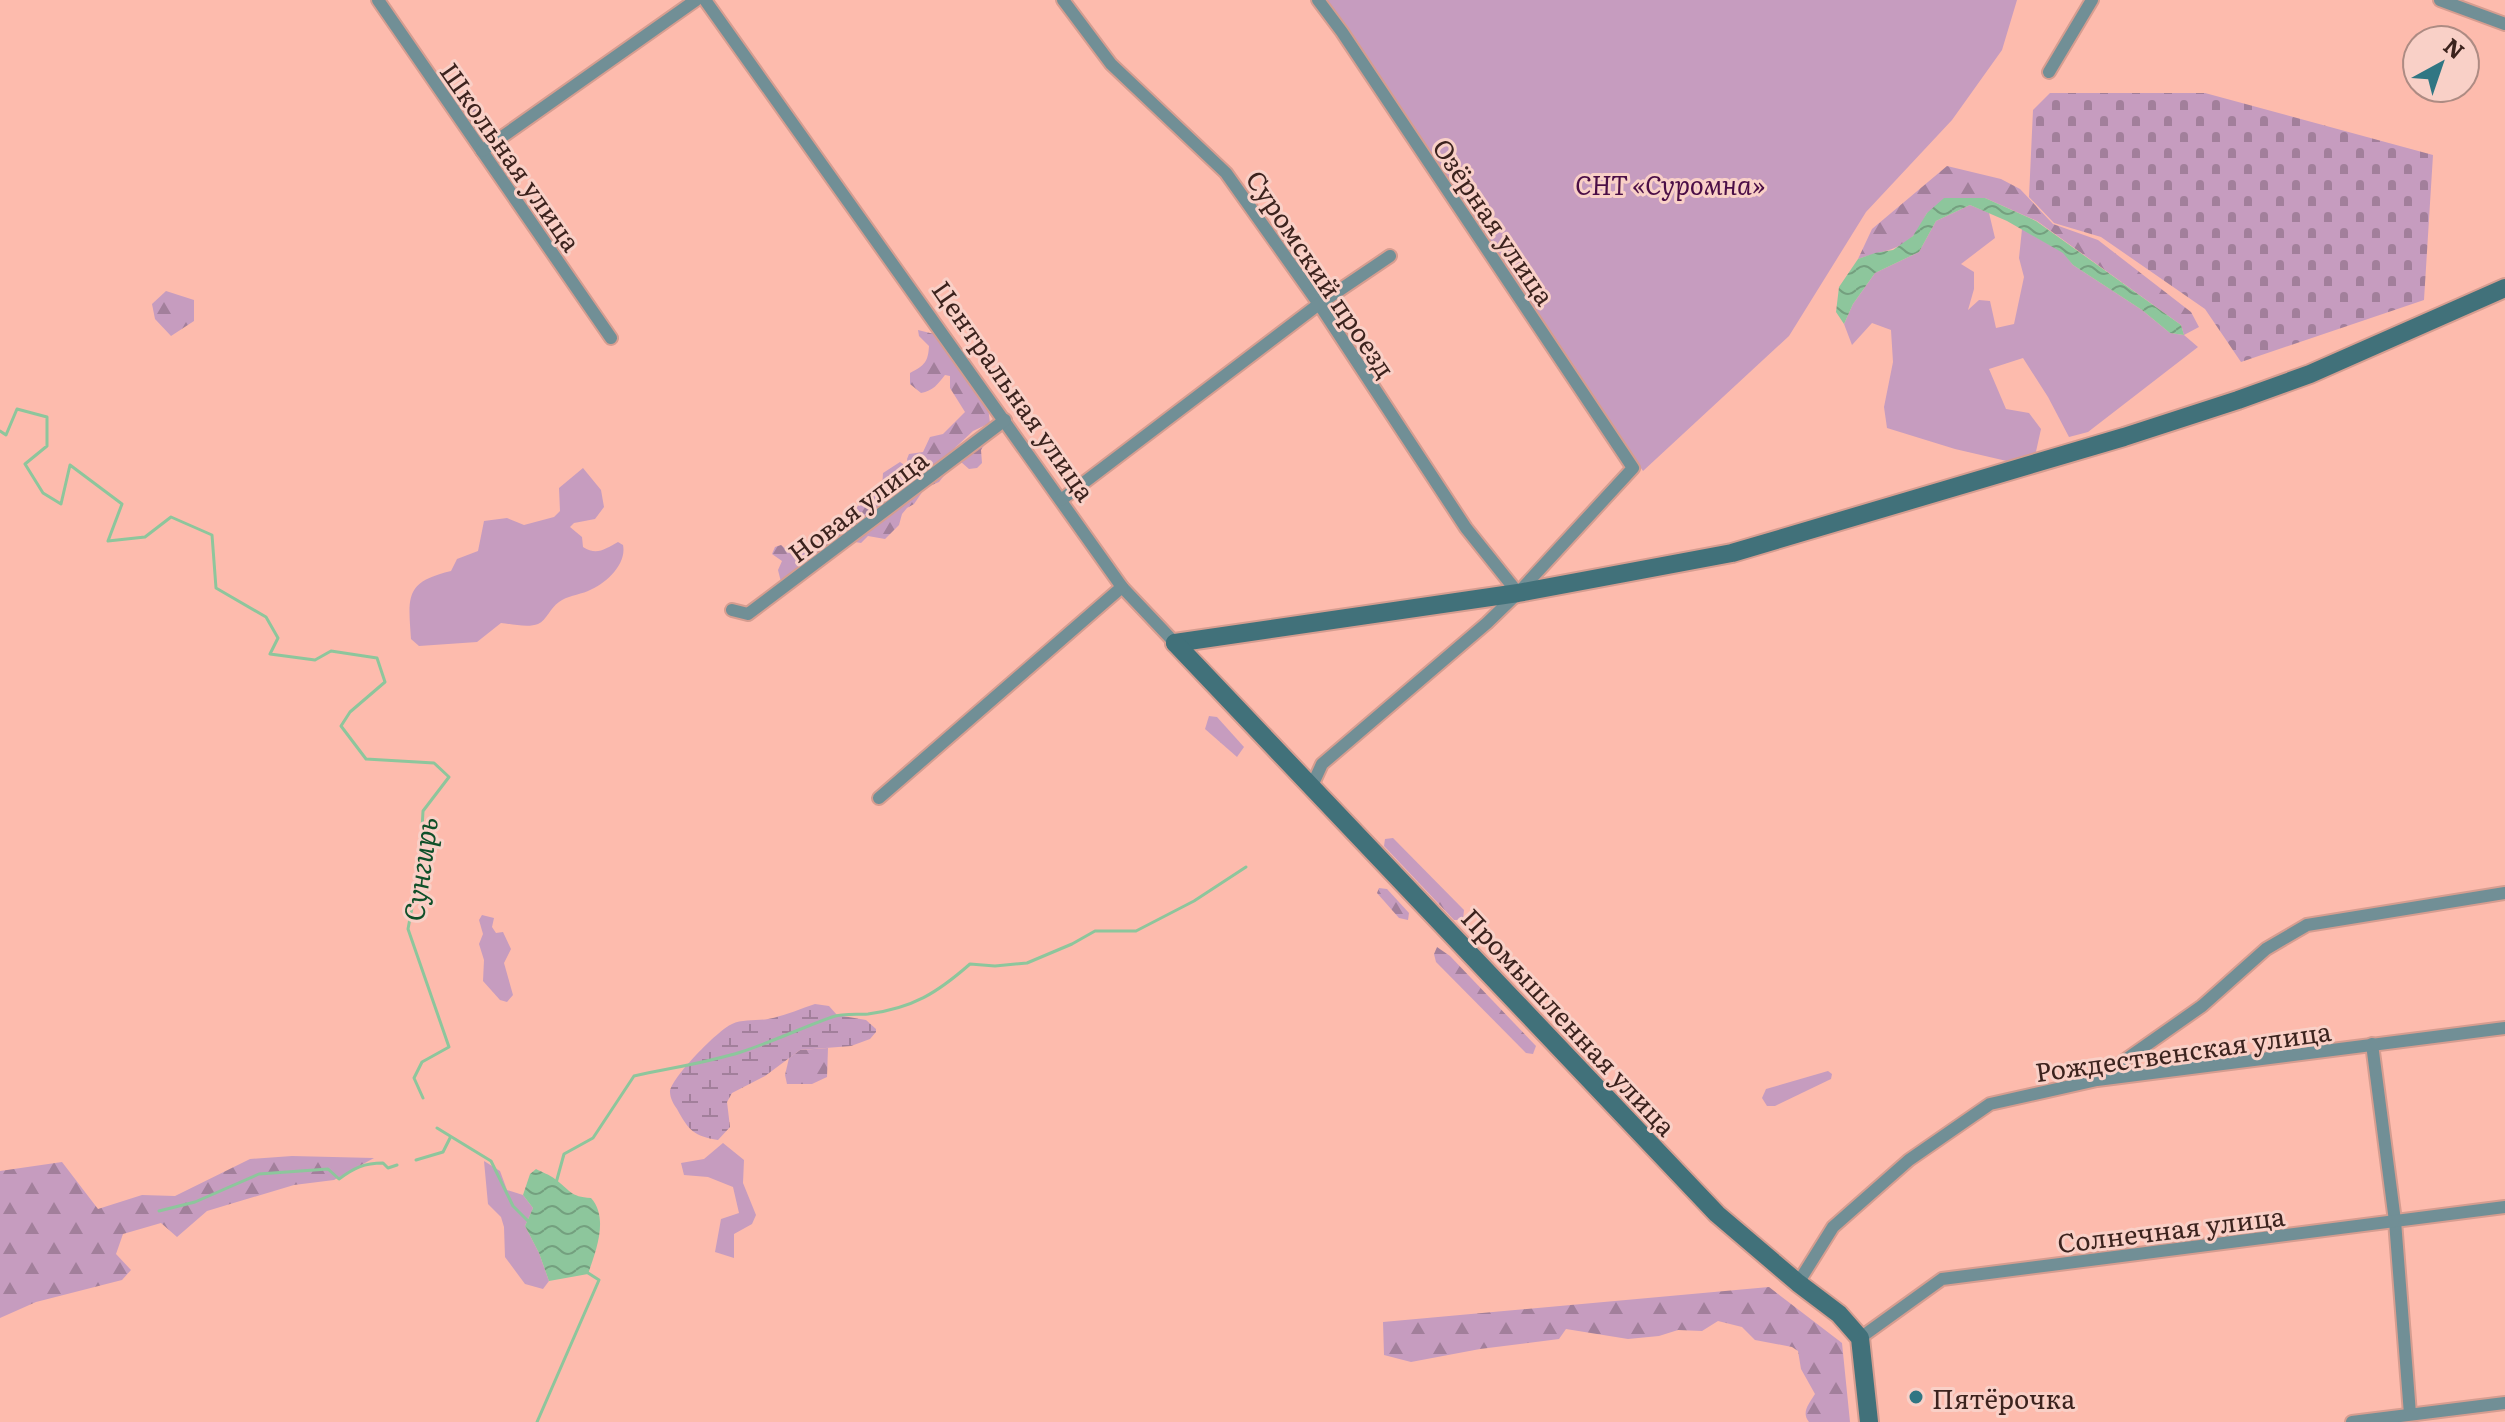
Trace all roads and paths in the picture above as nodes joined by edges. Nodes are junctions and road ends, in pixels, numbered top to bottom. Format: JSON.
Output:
{"nodes":[{"id":1,"x":378,"y":0,"type":"edge"},
{"id":2,"x":696,"y":0,"type":"edge"},
{"id":3,"x":705,"y":0,"type":"edge"},
{"id":4,"x":1063,"y":0,"type":"edge"},
{"id":5,"x":1318,"y":0,"type":"edge"},
{"id":6,"x":2092,"y":0,"type":"edge"},
{"id":7,"x":2440,"y":0,"type":"edge"},
{"id":8,"x":2505,"y":24,"type":"edge"},
{"id":9,"x":2049,"y":72,"type":"dead end"},
{"id":10,"x":482,"y":151,"type":"junction"},
{"id":11,"x":1390,"y":256,"type":"dead end"},
{"id":12,"x":2505,"y":288,"type":"edge"},
{"id":13,"x":1319,"y":304,"type":"junction"},
{"id":14,"x":611,"y":338,"type":"dead end"},
{"id":15,"x":1005,"y":420,"type":"junction"},
{"id":16,"x":1061,"y":500,"type":"junction"},
{"id":17,"x":1122,"y":587,"type":"junction"},
{"id":18,"x":1518,"y":593,"type":"junction"},
{"id":19,"x":732,"y":610,"type":"dead end"},
{"id":20,"x":1175,"y":643,"type":"junction"},
{"id":21,"x":1311,"y":788,"type":"junction"},
{"id":22,"x":879,"y":798,"type":"dead end"},
{"id":23,"x":2505,"y":893,"type":"edge"},
{"id":24,"x":2505,"y":1028,"type":"edge"},
{"id":25,"x":2372,"y":1044,"type":"junction"},
{"id":26,"x":2097,"y":1080,"type":"junction"},
{"id":27,"x":2505,"y":1207,"type":"edge"},
{"id":28,"x":2395,"y":1221,"type":"junction"},
{"id":29,"x":1798,"y":1283,"type":"junction"},
{"id":30,"x":1860,"y":1338,"type":"junction"},
{"id":31,"x":2505,"y":1403,"type":"edge"},
{"id":32,"x":2410,"y":1414,"type":"junction"},
{"id":33,"x":1869,"y":1422,"type":"edge"},
{"id":34,"x":2352,"y":1422,"type":"edge"}],
"edges":[{"from":1,"to":10,"type":"street","name":"Школьная улица"},
{"from":2,"to":10,"type":"street"},
{"from":3,"to":15,"type":"street","name":"Центральная улица"},
{"from":4,"to":13,"type":"street","name":"Суромский проезд"},
{"from":5,"to":18,"type":"street","name":"Озёрная улица"},
{"from":6,"to":9,"type":"street"},
{"from":7,"to":8,"type":"street"},
{"from":10,"to":14,"type":"street","name":"Школьная улица"},
{"from":11,"to":13,"type":"street"},
{"from":12,"to":18,"type":"street"},
{"from":13,"to":16,"type":"street"},
{"from":13,"to":18,"type":"street","name":"Суромский проезд"},
{"from":15,"to":16,"type":"street","name":"Центральная улица"},
{"from":15,"to":19,"type":"street","name":"Новая улица"},
{"from":16,"to":17,"type":"street","name":"Центральная улица"},
{"from":17,"to":20,"type":"street","name":"Центральная улица"},
{"from":17,"to":22,"type":"street"},
{"from":18,"to":20,"type":"street"},
{"from":18,"to":21,"type":"street"},
{"from":20,"to":21,"type":"street","name":"Центральная улица"},
{"from":21,"to":29,"type":"street","name":"Промышленная улица"},
{"from":23,"to":26,"type":"street"},
{"from":24,"to":25,"type":"street","name":"Рождественская улица"},
{"from":25,"to":26,"type":"street","name":"Рождественская улица"},
{"from":25,"to":28,"type":"street"},
{"from":26,"to":29,"type":"street","name":"Рождественская улица"},
{"from":27,"to":28,"type":"street","name":"Солнечная улица"},
{"from":28,"to":30,"type":"street","name":"Солнечная улица"},
{"from":28,"to":32,"type":"street"},
{"from":29,"to":30,"type":"street","name":"Промышленная улица"},
{"from":30,"to":33,"type":"street"},
{"from":31,"to":32,"type":"street"},
{"from":32,"to":34,"type":"street"}]}
